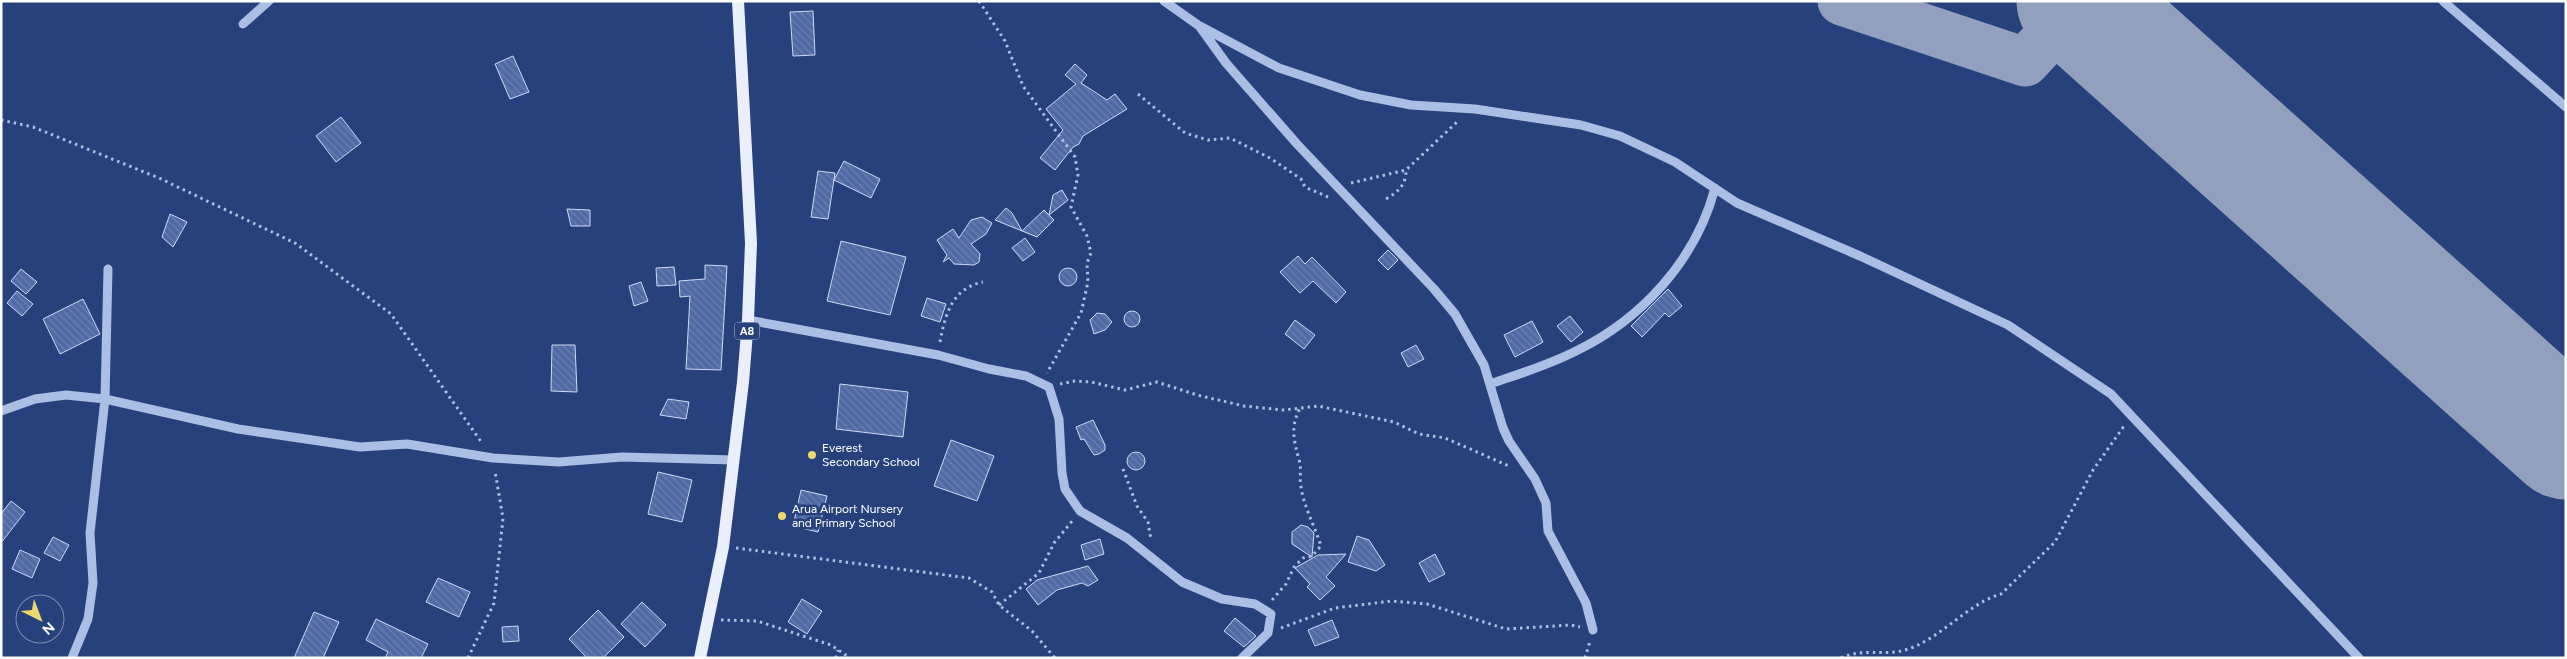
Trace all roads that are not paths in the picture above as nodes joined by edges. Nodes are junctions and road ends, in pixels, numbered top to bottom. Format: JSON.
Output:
{"nodes":[{"id":1,"x":269,"y":1,"type":"edge"},
{"id":2,"x":738,"y":1,"type":"edge"},
{"id":3,"x":1164,"y":1,"type":"edge"},
{"id":4,"x":2443,"y":1,"type":"edge"},
{"id":5,"x":243,"y":24,"type":"dead end"},
{"id":6,"x":1198,"y":25,"type":"junction"},
{"id":7,"x":2566,"y":107,"type":"edge"},
{"id":8,"x":1715,"y":188,"type":"junction"},
{"id":9,"x":108,"y":269,"type":"dead end"},
{"id":10,"x":748,"y":320,"type":"junction"},
{"id":11,"x":1490,"y":384,"type":"junction"},
{"id":12,"x":105,"y":399,"type":"junction"},
{"id":13,"x":1,"y":412,"type":"edge"},
{"id":14,"x":734,"y":460,"type":"junction"},
{"id":15,"x":1593,"y":630,"type":"road end"},
{"id":16,"x":72,"y":658,"type":"edge"},
{"id":17,"x":700,"y":658,"type":"edge"},
{"id":18,"x":1242,"y":658,"type":"edge"},
{"id":19,"x":2359,"y":658,"type":"edge"}],
"edges":[{"from":1,"to":5,"type":"street"},
{"from":2,"to":10,"type":"main road","number":"A8"},
{"from":3,"to":6,"type":"street"},
{"from":4,"to":7,"type":"street"},
{"from":6,"to":8,"type":"street"},
{"from":6,"to":11,"type":"street"},
{"from":8,"to":11,"type":"street"},
{"from":8,"to":19,"type":"street"},
{"from":9,"to":12,"type":"street"},
{"from":10,"to":14,"type":"main road","number":"A8"},
{"from":10,"to":18,"type":"street"},
{"from":11,"to":15,"type":"street"},
{"from":12,"to":13,"type":"street"},
{"from":12,"to":14,"type":"street"},
{"from":12,"to":16,"type":"street"},
{"from":14,"to":17,"type":"main road","number":"A8"}]}
